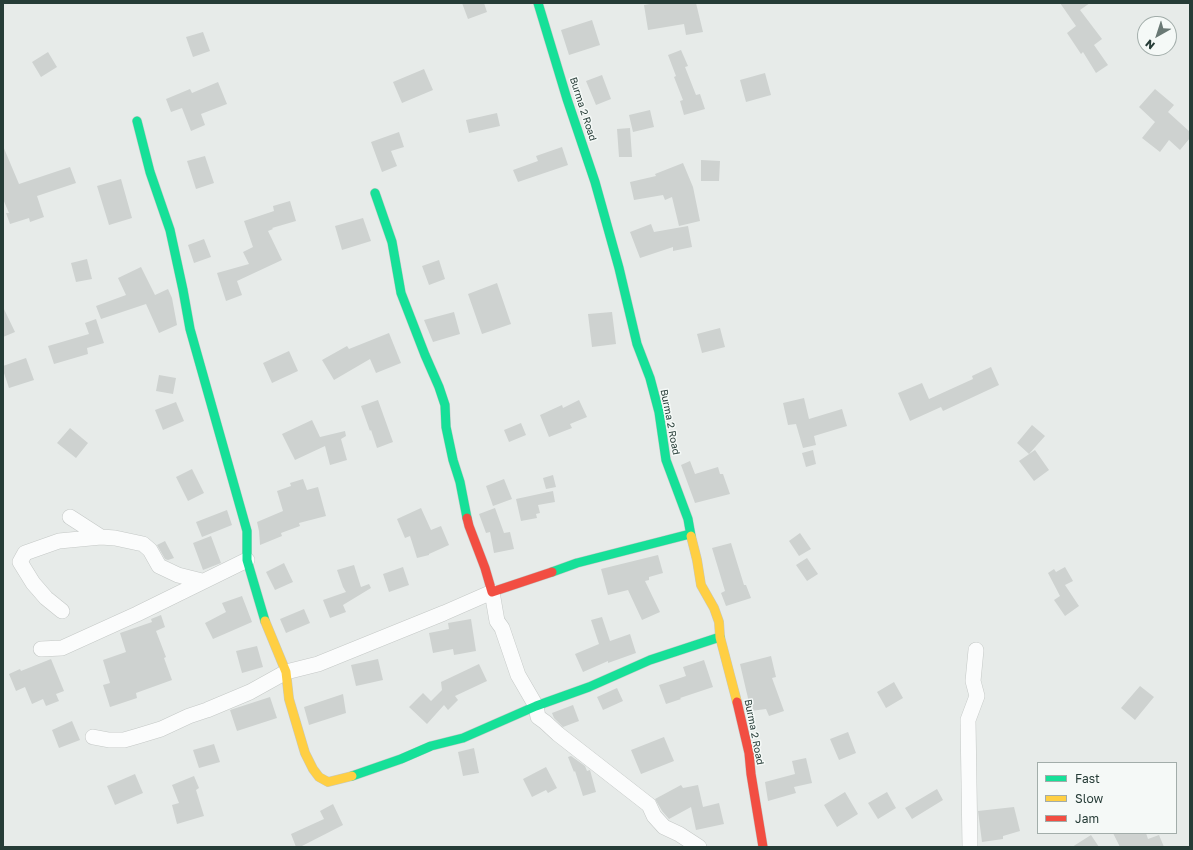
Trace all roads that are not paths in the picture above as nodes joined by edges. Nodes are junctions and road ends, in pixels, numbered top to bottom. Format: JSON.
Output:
{"nodes":[{"id":1,"x":538,"y":3,"type":"edge"},
{"id":2,"x":137,"y":121,"type":"dead end"},
{"id":3,"x":375,"y":193,"type":"dead end"},
{"id":4,"x":70,"y":517,"type":"dead end"},
{"id":5,"x":690,"y":534,"type":"junction"},
{"id":6,"x":101,"y":537,"type":"junction"},
{"id":7,"x":247,"y":560,"type":"junction"},
{"id":8,"x":202,"y":581,"type":"junction"},
{"id":9,"x":492,"y":592,"type":"junction"},
{"id":10,"x":62,"y":611,"type":"dead end"},
{"id":11,"x":720,"y":637,"type":"junction"},
{"id":12,"x":41,"y":649,"type":"dead end"},
{"id":13,"x":976,"y":650,"type":"dead end"},
{"id":14,"x":286,"y":672,"type":"junction"},
{"id":15,"x":536,"y":706,"type":"junction"},
{"id":16,"x":93,"y":737,"type":"dead end"},
{"id":17,"x":698,"y":847,"type":"edge"},
{"id":18,"x":763,"y":847,"type":"edge"},
{"id":19,"x":970,"y":847,"type":"edge"}],
"edges":[{"from":1,"to":5,"type":"street","name":"Burma 2 Road"},
{"from":2,"to":7,"type":"street"},
{"from":3,"to":9,"type":"street"},
{"from":4,"to":6,"type":"street"},
{"from":5,"to":9,"type":"street"},
{"from":5,"to":11,"type":"street","name":"Burma 2 Road"},
{"from":6,"to":8,"type":"street"},
{"from":6,"to":10,"type":"street"},
{"from":7,"to":8,"type":"street"},
{"from":7,"to":14,"type":"street"},
{"from":8,"to":12,"type":"street"},
{"from":9,"to":14,"type":"street"},
{"from":9,"to":15,"type":"street"},
{"from":11,"to":15,"type":"street"},
{"from":11,"to":18,"type":"street","name":"Burma 2 Road"},
{"from":13,"to":19,"type":"street"},
{"from":14,"to":15,"type":"street"},
{"from":14,"to":16,"type":"street"},
{"from":15,"to":17,"type":"street"}]}
